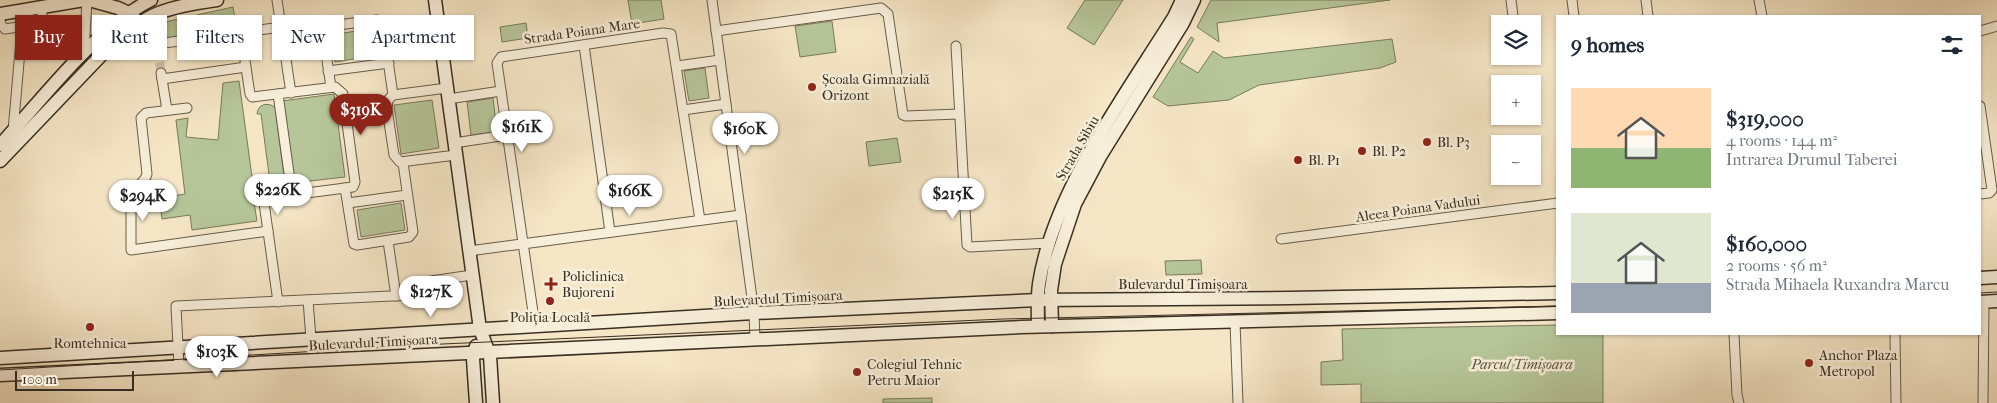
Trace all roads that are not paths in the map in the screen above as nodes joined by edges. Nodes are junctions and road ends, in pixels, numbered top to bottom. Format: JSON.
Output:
{"nodes":[{"id":1,"x":151,"y":0,"type":"edge"},
{"id":2,"x":217,"y":0,"type":"edge"},
{"id":3,"x":277,"y":0,"type":"edge"},
{"id":4,"x":435,"y":0,"type":"edge"},
{"id":5,"x":712,"y":0,"type":"edge"},
{"id":6,"x":1182,"y":0,"type":"edge"},
{"id":7,"x":1194,"y":0,"type":"edge"},
{"id":8,"x":1511,"y":0,"type":"edge"},
{"id":9,"x":1572,"y":0,"type":"edge"},
{"id":10,"x":1646,"y":0,"type":"edge"},
{"id":11,"x":1759,"y":0,"type":"edge"},
{"id":12,"x":86,"y":2,"type":"edge"},
{"id":13,"x":877,"y":4,"type":"edge"},
{"id":14,"x":26,"y":5,"type":"edge"},
{"id":15,"x":42,"y":8,"type":"junction"},
{"id":16,"x":129,"y":12,"type":"junction"},
{"id":17,"x":0,"y":14,"type":"edge"},
{"id":18,"x":43,"y":15,"type":"edge"},
{"id":19,"x":138,"y":15,"type":"edge"},
{"id":20,"x":155,"y":15,"type":"edge"},
{"id":21,"x":279,"y":15,"type":"edge"},
{"id":22,"x":1513,"y":15,"type":"edge"},
{"id":23,"x":1574,"y":15,"type":"edge"},
{"id":24,"x":1648,"y":15,"type":"edge"},
{"id":25,"x":1762,"y":15,"type":"edge"},
{"id":26,"x":0,"y":20,"type":"edge"},
{"id":27,"x":1997,"y":26,"type":"edge"},
{"id":28,"x":15,"y":28,"type":"edge"},
{"id":29,"x":272,"y":29,"type":"edge"},
{"id":30,"x":716,"y":31,"type":"junction"},
{"id":31,"x":1981,"y":31,"type":"edge"},
{"id":32,"x":584,"y":45,"type":"junction"},
{"id":33,"x":167,"y":46,"type":"edge"},
{"id":34,"x":956,"y":46,"type":"dead end"},
{"id":35,"x":84,"y":54,"type":"junction"},
{"id":36,"x":19,"y":60,"type":"edge"},
{"id":37,"x":97,"y":60,"type":"edge"},
{"id":38,"x":286,"y":60,"type":"edge"},
{"id":39,"x":720,"y":60,"type":"junction"},
{"id":40,"x":389,"y":63,"type":"junction"},
{"id":41,"x":677,"y":66,"type":"junction"},
{"id":42,"x":328,"y":71,"type":"junction"},
{"id":43,"x":331,"y":87,"type":"junction"},
{"id":44,"x":501,"y":91,"type":"junction"},
{"id":45,"x":291,"y":93,"type":"junction"},
{"id":46,"x":448,"y":93,"type":"junction"},
{"id":47,"x":278,"y":94,"type":"junction"},
{"id":48,"x":393,"y":95,"type":"junction"},
{"id":49,"x":726,"y":104,"type":"junction"},
{"id":50,"x":187,"y":108,"type":"dead end"},
{"id":51,"x":167,"y":110,"type":"junction"},
{"id":52,"x":683,"y":110,"type":"junction"},
{"id":53,"x":1981,"y":113,"type":"edge"},
{"id":54,"x":959,"y":114,"type":"junction"},
{"id":55,"x":13,"y":131,"type":"junction"},
{"id":56,"x":507,"y":135,"type":"junction"},
{"id":57,"x":0,"y":145,"type":"edge"},
{"id":58,"x":455,"y":149,"type":"junction"},
{"id":59,"x":0,"y":161,"type":"edge"},
{"id":60,"x":403,"y":163,"type":"junction"},
{"id":61,"x":345,"y":188,"type":"junction"},
{"id":62,"x":1981,"y":194,"type":"edge"},
{"id":63,"x":292,"y":195,"type":"junction"},
{"id":64,"x":407,"y":195,"type":"junction"},
{"id":65,"x":348,"y":203,"type":"junction"},
{"id":66,"x":1556,"y":203,"type":"edge"},
{"id":67,"x":741,"y":214,"type":"junction"},
{"id":68,"x":700,"y":220,"type":"junction"},
{"id":69,"x":268,"y":231,"type":"junction"},
{"id":70,"x":610,"y":232,"type":"junction"},
{"id":71,"x":1281,"y":239,"type":"dead end"},
{"id":72,"x":388,"y":241,"type":"junction"},
{"id":73,"x":1049,"y":243,"type":"junction"},
{"id":74,"x":523,"y":244,"type":"junction"},
{"id":75,"x":469,"y":251,"type":"junction"},
{"id":76,"x":472,"y":275,"type":"junction"},
{"id":77,"x":1997,"y":277,"type":"edge"},
{"id":78,"x":1981,"y":278,"type":"edge"},
{"id":79,"x":1556,"y":293,"type":"edge"},
{"id":80,"x":396,"y":296,"type":"junction"},
{"id":81,"x":1406,"y":296,"type":"junction"},
{"id":82,"x":1234,"y":298,"type":"junction"},
{"id":83,"x":308,"y":300,"type":"junction"},
{"id":84,"x":1045,"y":300,"type":"junction"},
{"id":85,"x":1997,"y":301,"type":"edge"},
{"id":86,"x":278,"y":302,"type":"junction"},
{"id":87,"x":1982,"y":302,"type":"edge"},
{"id":88,"x":754,"y":313,"type":"junction"},
{"id":89,"x":1556,"y":313,"type":"edge"},
{"id":90,"x":1407,"y":318,"type":"junction"},
{"id":91,"x":1235,"y":322,"type":"junction"},
{"id":92,"x":535,"y":326,"type":"junction"},
{"id":93,"x":1038,"y":326,"type":"junction"},
{"id":94,"x":1052,"y":326,"type":"junction"},
{"id":95,"x":480,"y":329,"type":"junction"},
{"id":96,"x":1734,"y":335,"type":"edge"},
{"id":97,"x":1895,"y":335,"type":"edge"},
{"id":98,"x":311,"y":339,"type":"junction"},
{"id":99,"x":755,"y":340,"type":"junction"},
{"id":100,"x":178,"y":347,"type":"junction"},
{"id":101,"x":516,"y":350,"type":"junction"},
{"id":102,"x":474,"y":352,"type":"junction"},
{"id":103,"x":488,"y":352,"type":"junction"},
{"id":104,"x":0,"y":358,"type":"edge"},
{"id":105,"x":178,"y":366,"type":"junction"},
{"id":106,"x":0,"y":375,"type":"edge"},
{"id":107,"x":492,"y":383,"type":"junction"},
{"id":108,"x":476,"y":403,"type":"edge"},
{"id":109,"x":493,"y":403,"type":"edge"},
{"id":110,"x":1238,"y":403,"type":"edge"},
{"id":111,"x":1739,"y":403,"type":"edge"},
{"id":112,"x":1896,"y":403,"type":"edge"},
{"id":113,"x":1983,"y":403,"type":"edge"}],
"edges":[{"from":1,"to":16,"type":"main road"},
{"from":2,"to":20,"type":"main road"},
{"from":3,"to":21,"type":"street"},
{"from":4,"to":46,"type":"main road"},
{"from":5,"to":30,"type":"street"},
{"from":6,"to":73,"type":"main road","name":"Strada Sibiu"},
{"from":7,"to":84,"type":"main road","name":"Strada Sibiu"},
{"from":8,"to":22,"type":"street"},
{"from":9,"to":23,"type":"street"},
{"from":10,"to":24,"type":"street"},
{"from":11,"to":25,"type":"street"},
{"from":12,"to":15,"type":"main road"},
{"from":12,"to":16,"type":"main road"},
{"from":12,"to":35,"type":"street"},
{"from":13,"to":30,"type":"street"},
{"from":13,"to":54,"type":"street"},
{"from":14,"to":15,"type":"main road"},
{"from":14,"to":17,"type":"main road"},
{"from":15,"to":18,"type":"street"},
{"from":16,"to":19,"type":"main road"},
{"from":16,"to":35,"type":"main road"},
{"from":26,"to":28,"type":"street"},
{"from":27,"to":31,"type":"street"},
{"from":29,"to":33,"type":"street"},
{"from":30,"to":39,"type":"street"},
{"from":32,"to":41,"type":"street","name":"Strada Poiana Mare"},
{"from":32,"to":44,"type":"street","name":"Strada Poiana Mare"},
{"from":32,"to":70,"type":"street"},
{"from":34,"to":54,"type":"street"},
{"from":35,"to":55,"type":"main road"},
{"from":36,"to":55,"type":"street"},
{"from":37,"to":59,"type":"main road"},
{"from":38,"to":45,"type":"street"},
{"from":39,"to":41,"type":"street"},
{"from":39,"to":49,"type":"street"},
{"from":40,"to":42,"type":"street"},
{"from":40,"to":42,"type":"street"},
{"from":40,"to":48,"type":"street"},
{"from":41,"to":52,"type":"street","name":"Strada Poiana Mare"},
{"from":42,"to":43,"type":"street"},
{"from":43,"to":45,"type":"street"},
{"from":43,"to":61,"type":"street"},
{"from":44,"to":46,"type":"street"},
{"from":44,"to":56,"type":"street","name":"Strada Poiana Mare"},
{"from":45,"to":47,"type":"street"},
{"from":46,"to":48,"type":"street"},
{"from":46,"to":58,"type":"main road"},
{"from":47,"to":51,"type":"street"},
{"from":47,"to":63,"type":"street"},
{"from":48,"to":60,"type":"street"},
{"from":49,"to":52,"type":"street"},
{"from":49,"to":67,"type":"street"},
{"from":50,"to":51,"type":"street"},
{"from":51,"to":69,"type":"street"},
{"from":52,"to":68,"type":"street","name":"Strada Poiana Mare"},
{"from":53,"to":62,"type":"street"},
{"from":54,"to":73,"type":"street"},
{"from":55,"to":57,"type":"main road"},
{"from":56,"to":58,"type":"street"},
{"from":56,"to":74,"type":"street","name":"Strada Poiana Mare"},
{"from":58,"to":60,"type":"street"},
{"from":58,"to":75,"type":"main road"},
{"from":60,"to":64,"type":"street"},
{"from":61,"to":63,"type":"street"},
{"from":61,"to":65,"type":"street"},
{"from":63,"to":69,"type":"street"},
{"from":64,"to":65,"type":"street"},
{"from":64,"to":72,"type":"street"},
{"from":65,"to":72,"type":"street"},
{"from":66,"to":71,"type":"street","name":"Aleea Poiana Vadului"},
{"from":67,"to":68,"type":"street"},
{"from":67,"to":88,"type":"street"},
{"from":68,"to":70,"type":"street"},
{"from":69,"to":86,"type":"street"},
{"from":70,"to":74,"type":"street"},
{"from":72,"to":80,"type":"street"},
{"from":73,"to":84,"type":"main road","name":"Strada Sibiu"},
{"from":74,"to":75,"type":"street"},
{"from":74,"to":92,"type":"street","name":"Strada Poiana Mare"},
{"from":75,"to":76,"type":"main road"},
{"from":76,"to":80,"type":"street"},
{"from":76,"to":95,"type":"main road"},
{"from":77,"to":78,"type":"main road"},
{"from":79,"to":81,"type":"main road","name":"Bulevardul Timișoara"},
{"from":80,"to":83,"type":"street"},
{"from":81,"to":82,"type":"main road","name":"Bulevardul Timișoara"},
{"from":81,"to":90,"type":"main road"},
{"from":82,"to":84,"type":"main road","name":"Bulevardul Timișoara"},
{"from":82,"to":91,"type":"main road"},
{"from":83,"to":86,"type":"street"},
{"from":83,"to":98,"type":"street"},
{"from":84,"to":88,"type":"main road","name":"Bulevardul Timișoara"},
{"from":84,"to":93,"type":"main road","name":"Strada Sibiu"},
{"from":84,"to":94,"type":"main road","name":"Strada Sibiu"},
{"from":85,"to":87,"type":"main road"},
{"from":86,"to":100,"type":"street"},
{"from":87,"to":113,"type":"street"},
{"from":88,"to":92,"type":"main road","name":"Bulevardul Timișoara"},
{"from":88,"to":99,"type":"street"},
{"from":89,"to":90,"type":"main road","name":"Bulevardul Timișoara"},
{"from":90,"to":91,"type":"main road","name":"Bulevardul Timișoara"},
{"from":91,"to":94,"type":"main road","name":"Bulevardul Timișoara"},
{"from":91,"to":110,"type":"street"},
{"from":92,"to":95,"type":"main road","name":"Bulevardul Timișoara"},
{"from":93,"to":94,"type":"main road","name":"Bulevardul Timișoara"},
{"from":93,"to":99,"type":"main road","name":"Bulevardul Timișoara"},
{"from":95,"to":98,"type":"main road","name":"Bulevardul Timișoara"},
{"from":95,"to":102,"type":"main road"},
{"from":95,"to":103,"type":"main road"},
{"from":96,"to":111,"type":"street"},
{"from":97,"to":112,"type":"street"},
{"from":98,"to":100,"type":"main road","name":"Bulevardul Timișoara"},
{"from":99,"to":101,"type":"main road","name":"Bulevardul Timișoara"},
{"from":100,"to":104,"type":"main road","name":"Bulevardul Timișoara"},
{"from":100,"to":105,"type":"street"},
{"from":101,"to":103,"type":"main road","name":"Bulevardul Timișoara"},
{"from":101,"to":107,"type":"main road"},
{"from":102,"to":103,"type":"main road","name":"Bulevardul Timișoara"},
{"from":102,"to":105,"type":"main road","name":"Bulevardul Timișoara"},
{"from":102,"to":108,"type":"main road"},
{"from":103,"to":107,"type":"main road"},
{"from":105,"to":106,"type":"main road","name":"Bulevardul Timișoara"},
{"from":107,"to":109,"type":"main road"}]}
